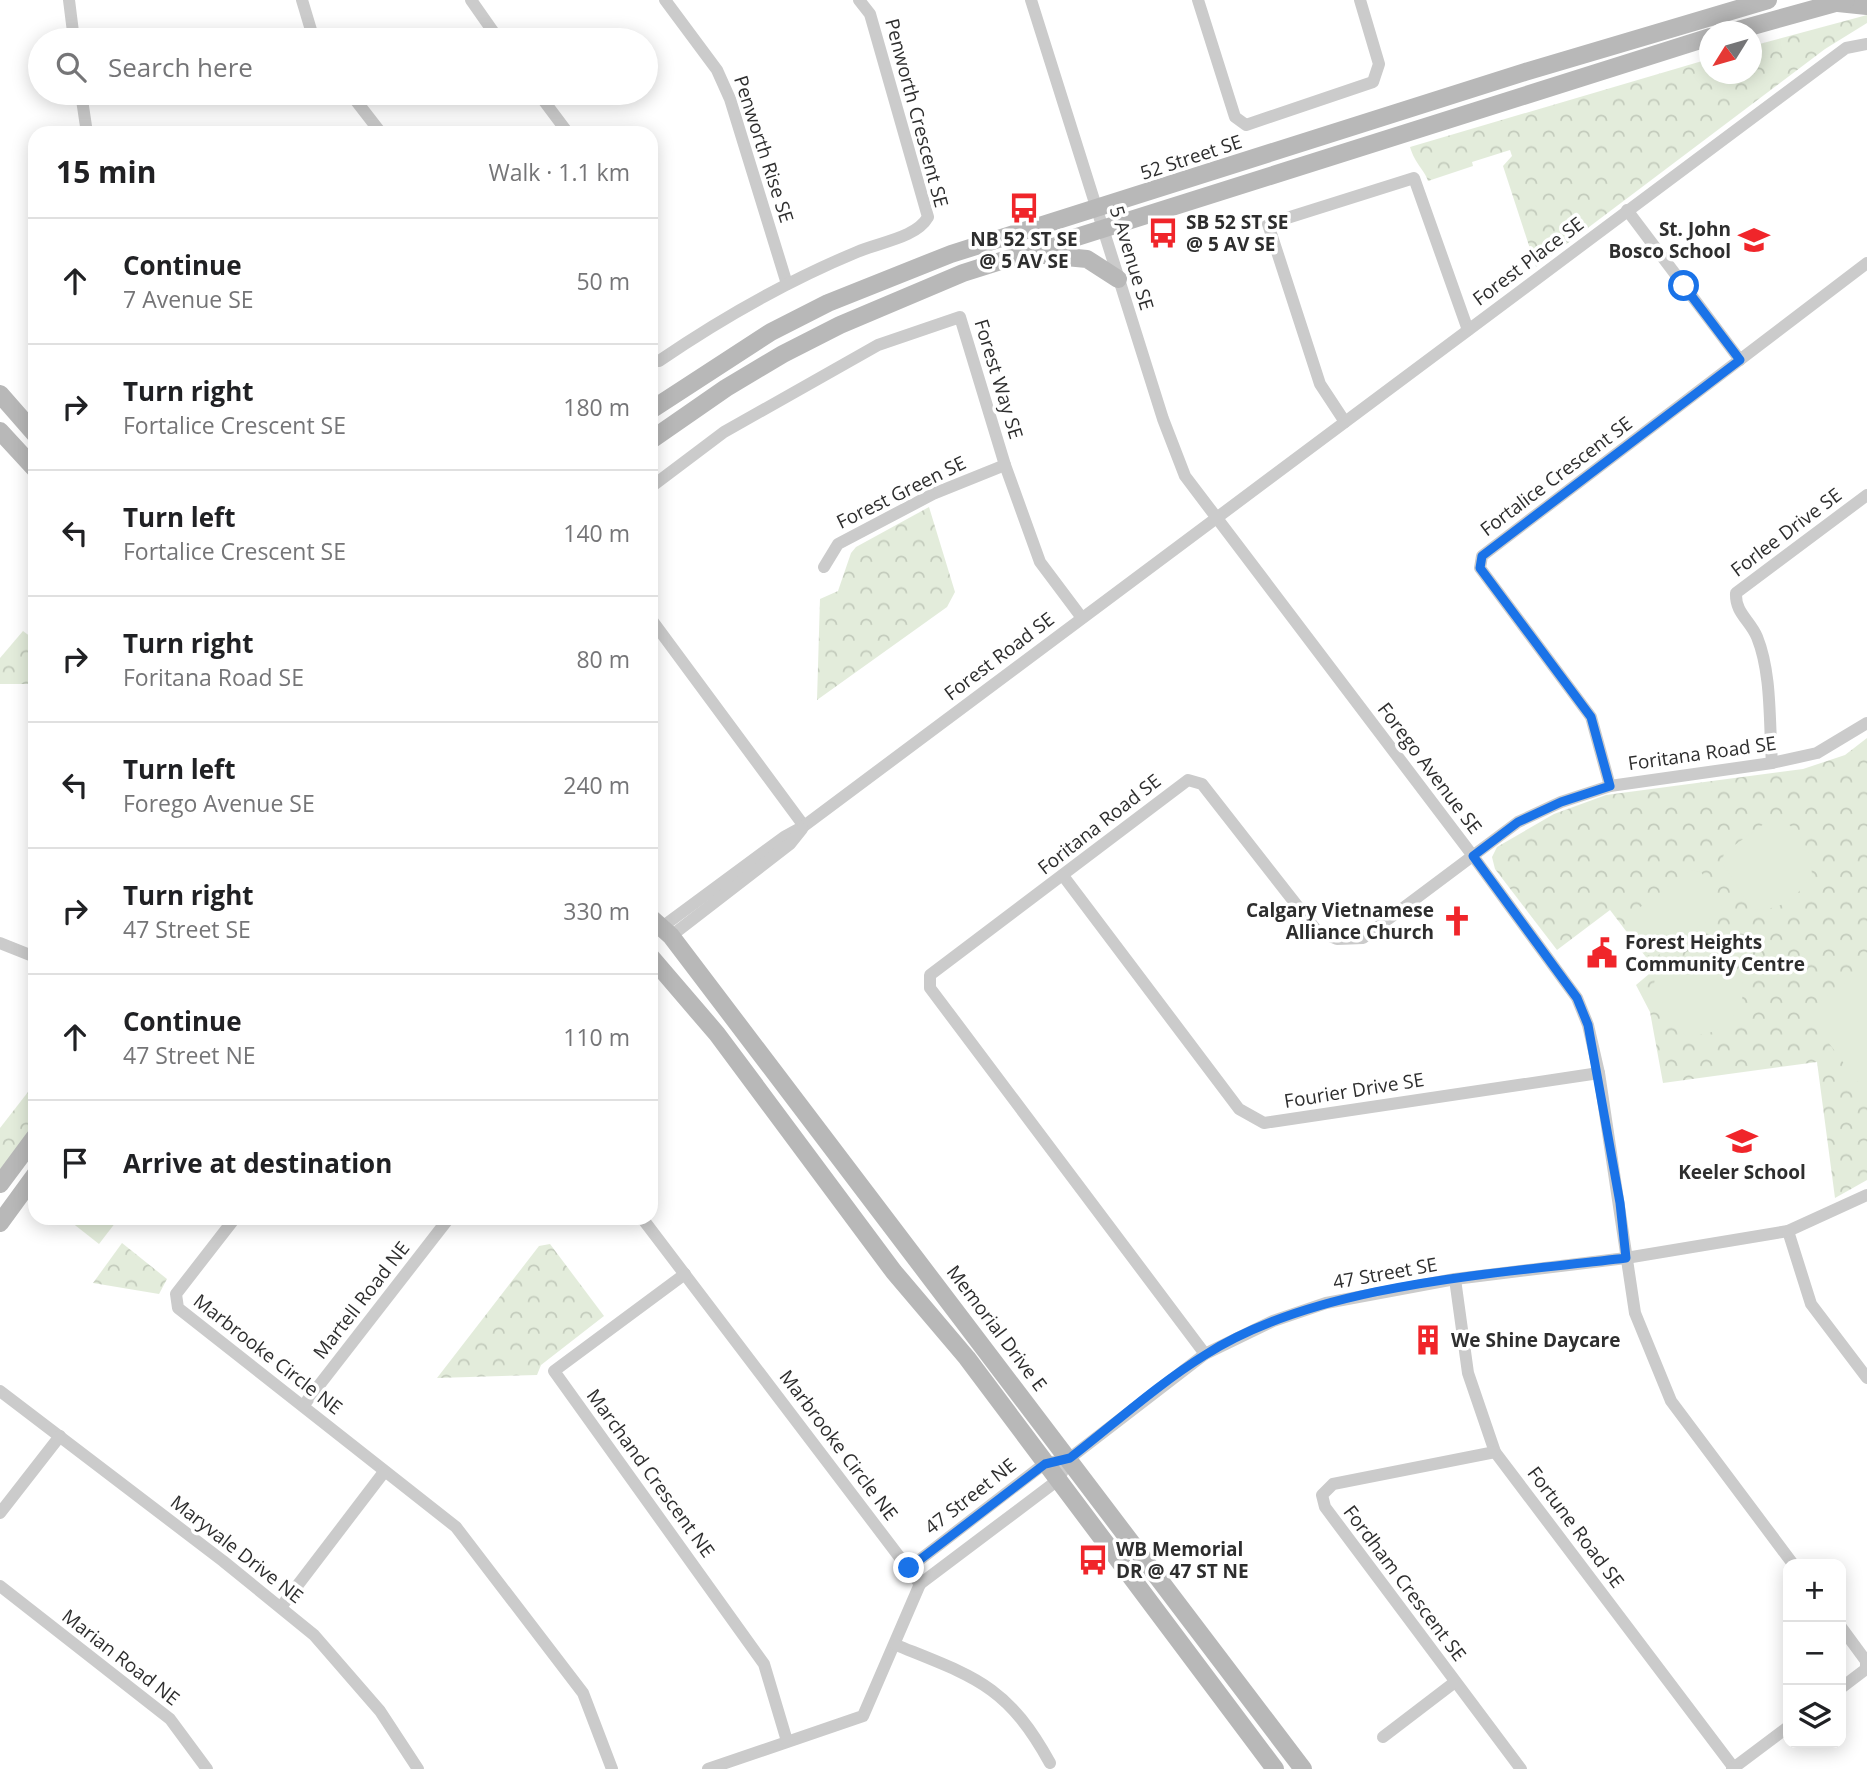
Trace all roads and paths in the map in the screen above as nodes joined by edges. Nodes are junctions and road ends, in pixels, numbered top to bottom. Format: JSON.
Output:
{"nodes":[{"id":1,"x":69,"y":0,"type":"edge"},
{"id":2,"x":302,"y":0,"type":"edge"},
{"id":3,"x":471,"y":0,"type":"edge"},
{"id":4,"x":665,"y":0,"type":"edge"},
{"id":5,"x":859,"y":0,"type":"edge"},
{"id":6,"x":1031,"y":0,"type":"edge"},
{"id":7,"x":1198,"y":0,"type":"edge"},
{"id":8,"x":1360,"y":0,"type":"edge"},
{"id":9,"x":1768,"y":0,"type":"edge"},
{"id":10,"x":1842,"y":1,"type":"edge"},
{"id":11,"x":1867,"y":6,"type":"edge"},
{"id":12,"x":1762,"y":23,"type":"edge"},
{"id":13,"x":72,"y":28,"type":"edge"},
{"id":14,"x":308,"y":28,"type":"edge"},
{"id":15,"x":491,"y":28,"type":"edge"},
{"id":16,"x":1699,"y":40,"type":"edge"},
{"id":17,"x":1867,"y":44,"type":"edge"},
{"id":18,"x":83,"y":105,"type":"edge"},
{"id":19,"x":359,"y":105,"type":"edge"},
{"id":20,"x":547,"y":105,"type":"edge"},
{"id":21,"x":86,"y":126,"type":"edge"},
{"id":22,"x":376,"y":126,"type":"edge"},
{"id":23,"x":563,"y":126,"type":"edge"},
{"id":24,"x":1097,"y":209,"type":"junction"},
{"id":25,"x":1627,"y":210,"type":"junction"},
{"id":26,"x":1103,"y":228,"type":"junction"},
{"id":27,"x":1024,"y":253,"type":"junction"},
{"id":28,"x":1867,"y":263,"type":"edge"},
{"id":29,"x":1118,"y":279,"type":"junction"},
{"id":30,"x":787,"y":284,"type":"junction"},
{"id":31,"x":1468,"y":330,"type":"junction"},
{"id":32,"x":1740,"y":360,"type":"junction"},
{"id":33,"x":658,"y":361,"type":"edge"},
{"id":34,"x":0,"y":394,"type":"edge"},
{"id":35,"x":658,"y":405,"type":"edge"},
{"id":36,"x":1345,"y":422,"type":"junction"},
{"id":37,"x":28,"y":426,"type":"edge"},
{"id":38,"x":0,"y":431,"type":"edge"},
{"id":39,"x":658,"y":435,"type":"edge"},
{"id":40,"x":28,"y":461,"type":"edge"},
{"id":41,"x":1005,"y":464,"type":"junction"},
{"id":42,"x":658,"y":482,"type":"edge"},
{"id":43,"x":1867,"y":495,"type":"edge"},
{"id":44,"x":1217,"y":518,"type":"junction"},
{"id":45,"x":824,"y":567,"type":"dead end"},
{"id":46,"x":1082,"y":618,"type":"junction"},
{"id":47,"x":658,"y":628,"type":"edge"},
{"id":48,"x":1867,"y":723,"type":"edge"},
{"id":49,"x":1772,"y":763,"type":"junction"},
{"id":50,"x":1610,"y":786,"type":"junction"},
{"id":51,"x":804,"y":826,"type":"junction"},
{"id":52,"x":1473,"y":856,"type":"junction"},
{"id":53,"x":1064,"y":877,"type":"junction"},
{"id":54,"x":662,"y":927,"type":"edge"},
{"id":55,"x":0,"y":943,"type":"edge"},
{"id":56,"x":28,"y":954,"type":"edge"},
{"id":57,"x":658,"y":965,"type":"edge"},
{"id":58,"x":1599,"y":1073,"type":"junction"},
{"id":59,"x":28,"y":1146,"type":"edge"},
{"id":60,"x":0,"y":1184,"type":"edge"},
{"id":61,"x":28,"y":1185,"type":"edge"},
{"id":62,"x":1867,"y":1195,"type":"edge"},
{"id":63,"x":0,"y":1223,"type":"edge"},
{"id":64,"x":229,"y":1225,"type":"edge"},
{"id":65,"x":444,"y":1225,"type":"edge"},
{"id":66,"x":647,"y":1225,"type":"edge"},
{"id":67,"x":1788,"y":1231,"type":"junction"},
{"id":68,"x":1626,"y":1258,"type":"junction"},
{"id":69,"x":685,"y":1274,"type":"junction"},
{"id":70,"x":1455,"y":1279,"type":"junction"},
{"id":71,"x":1205,"y":1354,"type":"junction"},
{"id":72,"x":1867,"y":1378,"type":"edge"},
{"id":73,"x":0,"y":1391,"type":"edge"},
{"id":74,"x":303,"y":1406,"type":"junction"},
{"id":75,"x":60,"y":1436,"type":"junction"},
{"id":76,"x":1495,"y":1452,"type":"junction"},
{"id":77,"x":1070,"y":1458,"type":"junction"},
{"id":78,"x":1045,"y":1464,"type":"junction"},
{"id":79,"x":384,"y":1472,"type":"junction"},
{"id":80,"x":1058,"y":1480,"type":"junction"},
{"id":81,"x":0,"y":1513,"type":"edge"},
{"id":82,"x":1789,"y":1559,"type":"edge"},
{"id":83,"x":909,"y":1568,"type":"junction"},
{"id":84,"x":920,"y":1584,"type":"junction"},
{"id":85,"x":0,"y":1587,"type":"edge"},
{"id":86,"x":281,"y":1607,"type":"junction"},
{"id":87,"x":1846,"y":1634,"type":"edge"},
{"id":88,"x":896,"y":1645,"type":"junction"},
{"id":89,"x":1455,"y":1682,"type":"junction"},
{"id":90,"x":1846,"y":1684,"type":"edge"},
{"id":91,"x":1783,"y":1731,"type":"edge"},
{"id":92,"x":1383,"y":1737,"type":"dead end"},
{"id":93,"x":787,"y":1741,"type":"junction"},
{"id":94,"x":1050,"y":1763,"type":"dead end"},
{"id":95,"x":1733,"y":1768,"type":"edge"},
{"id":96,"x":207,"y":1769,"type":"edge"},
{"id":97,"x":418,"y":1769,"type":"edge"},
{"id":98,"x":612,"y":1769,"type":"edge"},
{"id":99,"x":708,"y":1769,"type":"edge"},
{"id":100,"x":1275,"y":1769,"type":"edge"},
{"id":101,"x":1303,"y":1769,"type":"edge"},
{"id":102,"x":1521,"y":1769,"type":"edge"}],
"edges":[{"from":1,"to":13,"type":"street"},
{"from":2,"to":14,"type":"street"},
{"from":3,"to":15,"type":"street"},
{"from":4,"to":30,"type":"street","name":"Penworth Rise SE"},
{"from":5,"to":30,"type":"street","name":"Penworth Crescent SE"},
{"from":6,"to":24,"type":"street","name":"5 Avenue SE"},
{"from":7,"to":8,"type":"street"},
{"from":9,"to":24,"type":"main road","name":"52 Street SE"},
{"from":10,"to":11,"type":"main road"},
{"from":10,"to":12,"type":"main road"},
{"from":16,"to":26,"type":"main road"},
{"from":17,"to":25,"type":"street","name":"Forest Place SE"},
{"from":18,"to":21,"type":"street"},
{"from":19,"to":22,"type":"street"},
{"from":20,"to":23,"type":"street"},
{"from":24,"to":26,"type":"street","name":"5 Avenue SE"},
{"from":24,"to":35,"type":"main road","name":"52 Street SE"},
{"from":25,"to":31,"type":"street","name":"Forest Place SE"},
{"from":25,"to":32,"type":"street"},
{"from":26,"to":27,"type":"main road"},
{"from":26,"to":29,"type":"street","name":"5 Avenue SE"},
{"from":27,"to":29,"type":"main road"},
{"from":27,"to":39,"type":"main road"},
{"from":28,"to":32,"type":"street","name":"Fortalice Crescent SE"},
{"from":29,"to":44,"type":"street","name":"5 Avenue SE"},
{"from":30,"to":33,"type":"street","name":"Penworth Crescent SE"},
{"from":31,"to":36,"type":"street","name":"Forest Place SE"},
{"from":31,"to":36,"type":"street"},
{"from":32,"to":50,"type":"street","name":"Fortalice Crescent SE"},
{"from":34,"to":37,"type":"main road"},
{"from":36,"to":44,"type":"street","name":"Forest Place SE"},
{"from":38,"to":40,"type":"main road"},
{"from":41,"to":42,"type":"street","name":"Forest Way SE"},
{"from":41,"to":45,"type":"street","name":"Forest Green SE"},
{"from":41,"to":46,"type":"street","name":"Forest Way SE"},
{"from":43,"to":49,"type":"street","name":"Forlee Drive SE"},
{"from":44,"to":46,"type":"street","name":"Forest Road SE"},
{"from":44,"to":52,"type":"street","name":"Forego Avenue SE"},
{"from":46,"to":51,"type":"street","name":"Forest Road SE"},
{"from":47,"to":51,"type":"street"},
{"from":48,"to":49,"type":"street","name":"Foritana Road SE"},
{"from":49,"to":50,"type":"street","name":"Foritana Road SE"},
{"from":50,"to":52,"type":"street","name":"Foritana Road SE"},
{"from":51,"to":54,"type":"street","name":"Forest Road SE"},
{"from":52,"to":53,"type":"street","name":"Foritana Road SE"},
{"from":52,"to":58,"type":"street","name":"Forego Avenue SE"},
{"from":53,"to":58,"type":"street","name":"Fourier Drive SE"},
{"from":53,"to":71,"type":"street","name":"Foritana Road SE"},
{"from":54,"to":77,"type":"main road","name":"Memorial Drive E"},
{"from":55,"to":56,"type":"street"},
{"from":57,"to":78,"type":"main road"},
{"from":58,"to":68,"type":"street","name":"Forego Avenue SE"},
{"from":59,"to":60,"type":"main road"},
{"from":61,"to":63,"type":"main road"},
{"from":62,"to":67,"type":"street","name":"47 Street SE"},
{"from":64,"to":74,"type":"street","name":"Marbrooke Circle NE"},
{"from":65,"to":74,"type":"street","name":"Martell Road NE"},
{"from":66,"to":69,"type":"street","name":"Marbrooke Circle NE"},
{"from":67,"to":68,"type":"street","name":"47 Street SE"},
{"from":67,"to":72,"type":"street"},
{"from":68,"to":70,"type":"street","name":"47 Street SE"},
{"from":68,"to":82,"type":"street"},
{"from":69,"to":83,"type":"street","name":"Marbrooke Circle NE"},
{"from":69,"to":93,"type":"street","name":"Marchand Crescent NE"},
{"from":70,"to":71,"type":"street","name":"47 Street SE"},
{"from":70,"to":76,"type":"street","name":"Fortune Road SE"},
{"from":71,"to":77,"type":"street","name":"47 Street SE"},
{"from":73,"to":75,"type":"street","name":"Maryvale Drive NE"},
{"from":74,"to":79,"type":"street","name":"Marbrooke Circle NE"},
{"from":75,"to":81,"type":"street"},
{"from":75,"to":86,"type":"street","name":"Maryvale Drive NE"},
{"from":76,"to":89,"type":"street","name":"Fordham Crescent SE"},
{"from":76,"to":95,"type":"street","name":"Fortune Road SE"},
{"from":77,"to":78,"type":"street","name":"47 Street NE"},
{"from":77,"to":80,"type":"street","name":"47 Street NE"},
{"from":77,"to":101,"type":"main road","name":"Memorial Drive E"},
{"from":78,"to":80,"type":"main road"},
{"from":78,"to":83,"type":"street","name":"47 Street NE"},
{"from":79,"to":86,"type":"street"},
{"from":79,"to":98,"type":"street","name":"Marbrooke Circle NE"},
{"from":80,"to":84,"type":"street","name":"47 Street NE"},
{"from":80,"to":100,"type":"main road"},
{"from":83,"to":84,"type":"street","name":"Marbrooke Circle NE"},
{"from":84,"to":88,"type":"street"},
{"from":85,"to":96,"type":"street","name":"Marian Road NE"},
{"from":86,"to":97,"type":"street","name":"Maryvale Drive NE"},
{"from":87,"to":90,"type":"street"},
{"from":88,"to":93,"type":"street"},
{"from":88,"to":94,"type":"street"},
{"from":89,"to":92,"type":"street"},
{"from":89,"to":102,"type":"street","name":"Fordham Crescent SE"},
{"from":91,"to":95,"type":"street"},
{"from":93,"to":99,"type":"street"}]}
